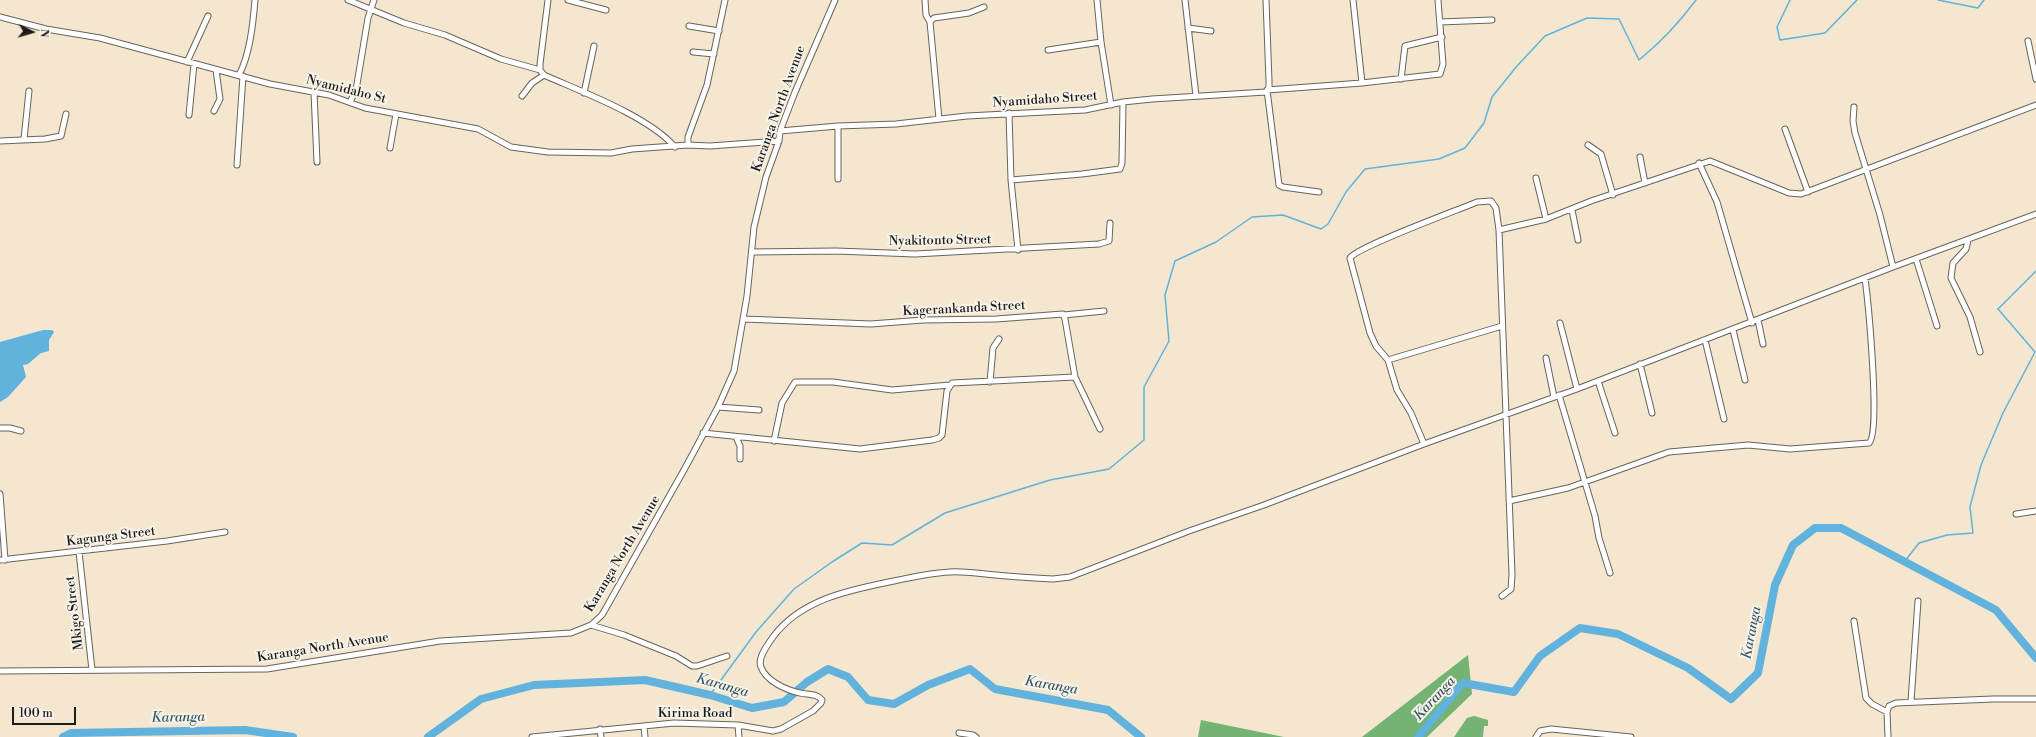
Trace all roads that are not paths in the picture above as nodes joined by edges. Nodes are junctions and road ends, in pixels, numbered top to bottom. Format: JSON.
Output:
{"nodes":[{"id":1,"x":255,"y":0,"type":"edge"},
{"id":2,"x":348,"y":0,"type":"edge"},
{"id":3,"x":374,"y":0,"type":"edge"},
{"id":4,"x":548,"y":0,"type":"edge"},
{"id":5,"x":568,"y":0,"type":"edge"},
{"id":6,"x":725,"y":0,"type":"edge"},
{"id":7,"x":835,"y":0,"type":"edge"},
{"id":8,"x":925,"y":0,"type":"edge"},
{"id":9,"x":1097,"y":0,"type":"edge"},
{"id":10,"x":1185,"y":0,"type":"edge"},
{"id":11,"x":1266,"y":0,"type":"edge"},
{"id":12,"x":1353,"y":0,"type":"edge"},
{"id":13,"x":1438,"y":0,"type":"edge"},
{"id":14,"x":984,"y":7,"type":"dead end"},
{"id":15,"x":372,"y":9,"type":"junction"},
{"id":16,"x":606,"y":10,"type":"dead end"},
{"id":17,"x":208,"y":16,"type":"dead end"},
{"id":18,"x":0,"y":17,"type":"edge"},
{"id":19,"x":1492,"y":20,"type":"dead end"},
{"id":20,"x":930,"y":22,"type":"junction"},
{"id":21,"x":1440,"y":22,"type":"junction"},
{"id":22,"x":689,"y":26,"type":"dead end"},
{"id":23,"x":1188,"y":28,"type":"junction"},
{"id":24,"x":719,"y":31,"type":"junction"},
{"id":25,"x":1211,"y":31,"type":"dead end"},
{"id":26,"x":1442,"y":37,"type":"junction"},
{"id":27,"x":2028,"y":41,"type":"dead end"},
{"id":28,"x":1101,"y":42,"type":"junction"},
{"id":29,"x":594,"y":46,"type":"dead end"},
{"id":30,"x":1048,"y":50,"type":"dead end"},
{"id":31,"x":693,"y":52,"type":"dead end"},
{"id":32,"x":714,"y":54,"type":"junction"},
{"id":33,"x":187,"y":62,"type":"junction"},
{"id":34,"x":194,"y":64,"type":"junction"},
{"id":35,"x":216,"y":70,"type":"junction"},
{"id":36,"x":540,"y":70,"type":"junction"},
{"id":37,"x":544,"y":75,"type":"junction"},
{"id":38,"x":241,"y":76,"type":"junction"},
{"id":39,"x":1401,"y":79,"type":"junction"},
{"id":40,"x":2036,"y":79,"type":"edge"},
{"id":41,"x":1362,"y":83,"type":"junction"},
{"id":42,"x":29,"y":90,"type":"dead end"},
{"id":43,"x":1267,"y":90,"type":"junction"},
{"id":44,"x":314,"y":92,"type":"junction"},
{"id":45,"x":584,"y":93,"type":"junction"},
{"id":46,"x":522,"y":96,"type":"dead end"},
{"id":47,"x":1196,"y":96,"type":"junction"},
{"id":48,"x":350,"y":102,"type":"junction"},
{"id":49,"x":1124,"y":102,"type":"junction"},
{"id":50,"x":1111,"y":105,"type":"junction"},
{"id":51,"x":2036,"y":105,"type":"edge"},
{"id":52,"x":1854,"y":107,"type":"dead end"},
{"id":53,"x":214,"y":111,"type":"dead end"},
{"id":54,"x":1009,"y":113,"type":"junction"},
{"id":55,"x":66,"y":114,"type":"dead end"},
{"id":56,"x":396,"y":114,"type":"junction"},
{"id":57,"x":189,"y":115,"type":"dead end"},
{"id":58,"x":939,"y":119,"type":"junction"},
{"id":59,"x":838,"y":126,"type":"junction"},
{"id":60,"x":1786,"y":130,"type":"dead end"},
{"id":61,"x":780,"y":131,"type":"junction"},
{"id":62,"x":24,"y":139,"type":"junction"},
{"id":63,"x":0,"y":141,"type":"edge"},
{"id":64,"x":779,"y":141,"type":"junction"},
{"id":65,"x":688,"y":145,"type":"junction"},
{"id":66,"x":1588,"y":145,"type":"dead end"},
{"id":67,"x":675,"y":147,"type":"junction"},
{"id":68,"x":390,"y":148,"type":"dead end"},
{"id":69,"x":1640,"y":157,"type":"dead end"},
{"id":70,"x":317,"y":162,"type":"dead end"},
{"id":71,"x":1699,"y":163,"type":"junction"},
{"id":72,"x":237,"y":165,"type":"dead end"},
{"id":73,"x":1866,"y":169,"type":"junction"},
{"id":74,"x":1536,"y":178,"type":"dead end"},
{"id":75,"x":838,"y":179,"type":"dead end"},
{"id":76,"x":1010,"y":180,"type":"junction"},
{"id":77,"x":1645,"y":183,"type":"junction"},
{"id":78,"x":1319,"y":192,"type":"dead end"},
{"id":79,"x":1808,"y":192,"type":"junction"},
{"id":80,"x":1613,"y":195,"type":"junction"},
{"id":81,"x":1572,"y":210,"type":"junction"},
{"id":82,"x":2036,"y":214,"type":"edge"},
{"id":83,"x":1546,"y":219,"type":"junction"},
{"id":84,"x":1110,"y":223,"type":"dead end"},
{"id":85,"x":1499,"y":230,"type":"junction"},
{"id":86,"x":1578,"y":240,"type":"dead end"},
{"id":87,"x":1968,"y":240,"type":"junction"},
{"id":88,"x":1018,"y":250,"type":"junction"},
{"id":89,"x":752,"y":252,"type":"junction"},
{"id":90,"x":1916,"y":259,"type":"junction"},
{"id":91,"x":1893,"y":267,"type":"junction"},
{"id":92,"x":1865,"y":278,"type":"junction"},
{"id":93,"x":1104,"y":310,"type":"dead end"},
{"id":94,"x":1064,"y":315,"type":"junction"},
{"id":95,"x":744,"y":319,"type":"junction"},
{"id":96,"x":1755,"y":322,"type":"junction"},
{"id":97,"x":1560,"y":323,"type":"dead end"},
{"id":98,"x":1502,"y":326,"type":"junction"},
{"id":99,"x":1937,"y":326,"type":"dead end"},
{"id":100,"x":1733,"y":330,"type":"junction"},
{"id":101,"x":1000,"y":339,"type":"dead end"},
{"id":102,"x":1705,"y":340,"type":"junction"},
{"id":103,"x":1763,"y":344,"type":"dead end"},
{"id":104,"x":1980,"y":352,"type":"dead end"},
{"id":105,"x":1546,"y":358,"type":"dead end"},
{"id":106,"x":1388,"y":360,"type":"junction"},
{"id":107,"x":1640,"y":364,"type":"junction"},
{"id":108,"x":1075,"y":377,"type":"junction"},
{"id":109,"x":1745,"y":380,"type":"dead end"},
{"id":110,"x":1598,"y":381,"type":"junction"},
{"id":111,"x":990,"y":382,"type":"junction"},
{"id":112,"x":950,"y":385,"type":"junction"},
{"id":113,"x":1578,"y":389,"type":"junction"},
{"id":114,"x":1556,"y":396,"type":"junction"},
{"id":115,"x":718,"y":407,"type":"junction"},
{"id":116,"x":759,"y":410,"type":"dead end"},
{"id":117,"x":1652,"y":413,"type":"dead end"},
{"id":118,"x":1505,"y":414,"type":"junction"},
{"id":119,"x":1724,"y":419,"type":"dead end"},
{"id":120,"x":0,"y":428,"type":"edge"},
{"id":121,"x":1100,"y":429,"type":"dead end"},
{"id":122,"x":21,"y":431,"type":"dead end"},
{"id":123,"x":703,"y":433,"type":"junction"},
{"id":124,"x":1615,"y":433,"type":"dead end"},
{"id":125,"x":736,"y":437,"type":"junction"},
{"id":126,"x":774,"y":441,"type":"junction"},
{"id":127,"x":1424,"y":444,"type":"junction"},
{"id":128,"x":740,"y":459,"type":"dead end"},
{"id":129,"x":1585,"y":482,"type":"junction"},
{"id":130,"x":0,"y":494,"type":"edge"},
{"id":131,"x":1509,"y":501,"type":"junction"},
{"id":132,"x":2036,"y":511,"type":"edge"},
{"id":133,"x":2016,"y":514,"type":"dead end"},
{"id":134,"x":225,"y":532,"type":"dead end"},
{"id":135,"x":79,"y":552,"type":"junction"},
{"id":136,"x":2,"y":560,"type":"edge"},
{"id":137,"x":1610,"y":573,"type":"dead end"},
{"id":138,"x":1502,"y":596,"type":"dead end"},
{"id":139,"x":1918,"y":601,"type":"dead end"},
{"id":140,"x":1854,"y":620,"type":"dead end"},
{"id":141,"x":591,"y":625,"type":"junction"},
{"id":142,"x":727,"y":656,"type":"dead end"},
{"id":143,"x":92,"y":670,"type":"junction"},
{"id":144,"x":0,"y":672,"type":"edge"},
{"id":145,"x":2036,"y":699,"type":"edge"},
{"id":146,"x":1911,"y":701,"type":"junction"},
{"id":147,"x":1887,"y":712,"type":"junction"},
{"id":148,"x":738,"y":725,"type":"junction"},
{"id":149,"x":644,"y":726,"type":"junction"},
{"id":150,"x":600,"y":729,"type":"junction"},
{"id":151,"x":959,"y":733,"type":"dead end"},
{"id":152,"x":532,"y":737,"type":"edge"},
{"id":153,"x":601,"y":737,"type":"edge"},
{"id":154,"x":646,"y":737,"type":"edge"},
{"id":155,"x":738,"y":737,"type":"edge"},
{"id":156,"x":976,"y":737,"type":"edge"},
{"id":157,"x":1536,"y":737,"type":"edge"},
{"id":158,"x":1631,"y":737,"type":"edge"},
{"id":159,"x":1888,"y":737,"type":"edge"}],
"edges":[{"from":1,"to":38,"type":"street"},
{"from":2,"to":15,"type":"street"},
{"from":3,"to":15,"type":"street"},
{"from":4,"to":36,"type":"street"},
{"from":5,"to":16,"type":"street"},
{"from":6,"to":24,"type":"street"},
{"from":7,"to":61,"type":"street","name":"Karanga North Avenue"},
{"from":8,"to":20,"type":"street"},
{"from":9,"to":28,"type":"street"},
{"from":10,"to":23,"type":"street"},
{"from":11,"to":43,"type":"street"},
{"from":12,"to":41,"type":"street"},
{"from":13,"to":21,"type":"street"},
{"from":14,"to":20,"type":"street"},
{"from":15,"to":36,"type":"street"},
{"from":15,"to":48,"type":"street"},
{"from":17,"to":33,"type":"street"},
{"from":18,"to":33,"type":"street","name":"Nyamidaho St"},
{"from":19,"to":21,"type":"street"},
{"from":20,"to":58,"type":"street"},
{"from":21,"to":26,"type":"street"},
{"from":22,"to":24,"type":"street"},
{"from":23,"to":25,"type":"street"},
{"from":23,"to":47,"type":"street"},
{"from":24,"to":32,"type":"street"},
{"from":26,"to":39,"type":"street"},
{"from":26,"to":39,"type":"street","name":"Nyamidaho Street"},
{"from":27,"to":40,"type":"street"},
{"from":28,"to":30,"type":"street"},
{"from":28,"to":50,"type":"street"},
{"from":29,"to":45,"type":"street"},
{"from":31,"to":32,"type":"street"},
{"from":32,"to":65,"type":"street"},
{"from":33,"to":34,"type":"street","name":"Nyamidaho St"},
{"from":34,"to":35,"type":"street","name":"Nyamidaho St"},
{"from":34,"to":57,"type":"street"},
{"from":35,"to":38,"type":"street","name":"Nyamidaho St"},
{"from":35,"to":53,"type":"street"},
{"from":36,"to":37,"type":"street"},
{"from":37,"to":45,"type":"street"},
{"from":37,"to":46,"type":"street"},
{"from":38,"to":44,"type":"street","name":"Nyamidaho St"},
{"from":38,"to":72,"type":"street"},
{"from":39,"to":41,"type":"street","name":"Nyamidaho Street"},
{"from":41,"to":43,"type":"street","name":"Nyamidaho Street"},
{"from":42,"to":62,"type":"street"},
{"from":43,"to":47,"type":"street","name":"Nyamidaho Street"},
{"from":43,"to":78,"type":"street"},
{"from":44,"to":48,"type":"street","name":"Nyamidaho St"},
{"from":44,"to":70,"type":"street"},
{"from":45,"to":67,"type":"street"},
{"from":47,"to":49,"type":"street","name":"Nyamidaho Street"},
{"from":48,"to":56,"type":"street","name":"Nyamidaho St"},
{"from":49,"to":50,"type":"street","name":"Nyamidaho Street"},
{"from":49,"to":76,"type":"street"},
{"from":50,"to":54,"type":"street","name":"Nyamidaho Street"},
{"from":51,"to":73,"type":"street"},
{"from":52,"to":73,"type":"street"},
{"from":54,"to":58,"type":"street","name":"Nyamidaho Street"},
{"from":54,"to":76,"type":"street"},
{"from":55,"to":62,"type":"street"},
{"from":56,"to":67,"type":"street","name":"Nyamidaho St"},
{"from":56,"to":68,"type":"street"},
{"from":58,"to":59,"type":"street","name":"Nyamidaho Street"},
{"from":59,"to":61,"type":"street","name":"Nyamidaho Street"},
{"from":59,"to":75,"type":"street"},
{"from":60,"to":79,"type":"street"},
{"from":61,"to":64,"type":"street","name":"Karanga North Avenue"},
{"from":62,"to":63,"type":"street"},
{"from":64,"to":65,"type":"street","name":"Nyamidaho St"},
{"from":64,"to":89,"type":"street","name":"Karanga North Avenue"},
{"from":65,"to":67,"type":"street","name":"Nyamidaho St"},
{"from":66,"to":80,"type":"street"},
{"from":69,"to":77,"type":"street"},
{"from":71,"to":77,"type":"street"},
{"from":71,"to":79,"type":"street"},
{"from":71,"to":96,"type":"street"},
{"from":73,"to":79,"type":"street"},
{"from":73,"to":91,"type":"street"},
{"from":74,"to":83,"type":"street"},
{"from":76,"to":88,"type":"street"},
{"from":77,"to":80,"type":"street"},
{"from":80,"to":81,"type":"street"},
{"from":81,"to":83,"type":"street"},
{"from":81,"to":86,"type":"street"},
{"from":82,"to":87,"type":"street"},
{"from":83,"to":85,"type":"street"},
{"from":84,"to":88,"type":"street","name":"Nyakitonto Street"},
{"from":85,"to":98,"type":"street"},
{"from":85,"to":106,"type":"street"},
{"from":87,"to":90,"type":"street"},
{"from":87,"to":104,"type":"street"},
{"from":88,"to":89,"type":"street","name":"Nyakitonto Street"},
{"from":89,"to":95,"type":"street","name":"Karanga North Avenue"},
{"from":90,"to":91,"type":"street"},
{"from":90,"to":99,"type":"street"},
{"from":91,"to":92,"type":"street"},
{"from":92,"to":96,"type":"street"},
{"from":92,"to":129,"type":"street"},
{"from":93,"to":94,"type":"street","name":"Kagerankanda Street"},
{"from":94,"to":95,"type":"street","name":"Kagerankanda Street"},
{"from":94,"to":108,"type":"street"},
{"from":95,"to":115,"type":"street","name":"Karanga North Avenue"},
{"from":96,"to":100,"type":"street"},
{"from":96,"to":103,"type":"street"},
{"from":97,"to":113,"type":"street"},
{"from":98,"to":106,"type":"street"},
{"from":98,"to":118,"type":"street"},
{"from":100,"to":102,"type":"street"},
{"from":100,"to":109,"type":"street"},
{"from":101,"to":111,"type":"street"},
{"from":102,"to":107,"type":"street"},
{"from":102,"to":119,"type":"street"},
{"from":105,"to":114,"type":"street"},
{"from":106,"to":127,"type":"street"},
{"from":107,"to":110,"type":"street"},
{"from":107,"to":117,"type":"street"},
{"from":108,"to":111,"type":"street"},
{"from":108,"to":121,"type":"street"},
{"from":110,"to":113,"type":"street"},
{"from":110,"to":124,"type":"street"},
{"from":111,"to":112,"type":"street"},
{"from":112,"to":126,"type":"street"},
{"from":112,"to":126,"type":"street"},
{"from":113,"to":114,"type":"street"},
{"from":114,"to":118,"type":"street"},
{"from":114,"to":129,"type":"street"},
{"from":115,"to":116,"type":"street"},
{"from":115,"to":123,"type":"street","name":"Karanga North Avenue"},
{"from":118,"to":127,"type":"street"},
{"from":118,"to":131,"type":"street"},
{"from":120,"to":122,"type":"street"},
{"from":123,"to":125,"type":"street"},
{"from":123,"to":141,"type":"street","name":"Karanga North Avenue"},
{"from":125,"to":126,"type":"street"},
{"from":125,"to":128,"type":"street"},
{"from":127,"to":148,"type":"street","name":"Kirima Road"},
{"from":129,"to":131,"type":"street"},
{"from":129,"to":137,"type":"street"},
{"from":130,"to":136,"type":"street"},
{"from":131,"to":138,"type":"street"},
{"from":132,"to":133,"type":"street"},
{"from":134,"to":135,"type":"street","name":"Kagunga Street"},
{"from":135,"to":136,"type":"street","name":"Kagunga Street"},
{"from":135,"to":143,"type":"street","name":"Mkigo Street"},
{"from":139,"to":146,"type":"street"},
{"from":140,"to":147,"type":"street"},
{"from":141,"to":142,"type":"street"},
{"from":141,"to":143,"type":"street","name":"Karanga North Avenue"},
{"from":143,"to":144,"type":"street","name":"Karanga North Avenue"},
{"from":145,"to":146,"type":"street"},
{"from":146,"to":147,"type":"street"},
{"from":147,"to":159,"type":"street"},
{"from":148,"to":149,"type":"street","name":"Kirima Road"},
{"from":148,"to":155,"type":"street"},
{"from":149,"to":150,"type":"street","name":"Kirima Road"},
{"from":149,"to":154,"type":"street"},
{"from":150,"to":152,"type":"street","name":"Kirima Road"},
{"from":150,"to":153,"type":"street"},
{"from":151,"to":156,"type":"street"},
{"from":157,"to":158,"type":"street"}]}
